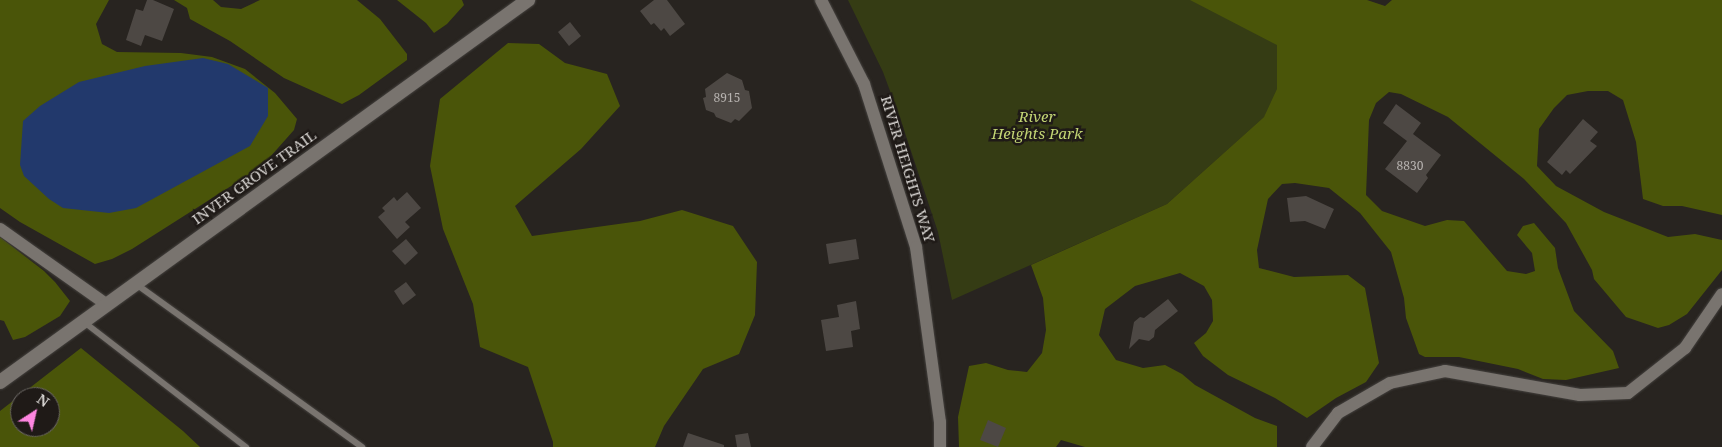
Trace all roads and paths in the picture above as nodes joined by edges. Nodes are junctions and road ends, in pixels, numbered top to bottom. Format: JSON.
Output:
{"nodes":[{"id":1,"x":528,"y":0,"type":"edge"},
{"id":2,"x":821,"y":0,"type":"edge"},
{"id":3,"x":0,"y":229,"type":"edge"},
{"id":4,"x":135,"y":283,"type":"junction"},
{"id":5,"x":1722,"y":294,"type":"edge"},
{"id":6,"x":106,"y":304,"type":"junction"},
{"id":7,"x":83,"y":321,"type":"junction"},
{"id":8,"x":0,"y":382,"type":"edge"},
{"id":9,"x":246,"y":447,"type":"edge"},
{"id":10,"x":362,"y":447,"type":"edge"},
{"id":11,"x":940,"y":447,"type":"edge"},
{"id":12,"x":1312,"y":447,"type":"edge"}],
"edges":[{"from":1,"to":4,"type":"street","name":"INVER GROVE TRAIL"},
{"from":2,"to":11,"type":"street","name":"RIVER HEIGHTS WAY"},
{"from":3,"to":6,"type":"street"},
{"from":4,"to":6,"type":"street","name":"INVER GROVE TRAIL"},
{"from":4,"to":10,"type":"lane"},
{"from":5,"to":12,"type":"street"},
{"from":6,"to":7,"type":"street","name":"INVER GROVE TRAIL"},
{"from":7,"to":8,"type":"street","name":"INVER GROVE TRAIL"},
{"from":7,"to":9,"type":"lane"}]}
